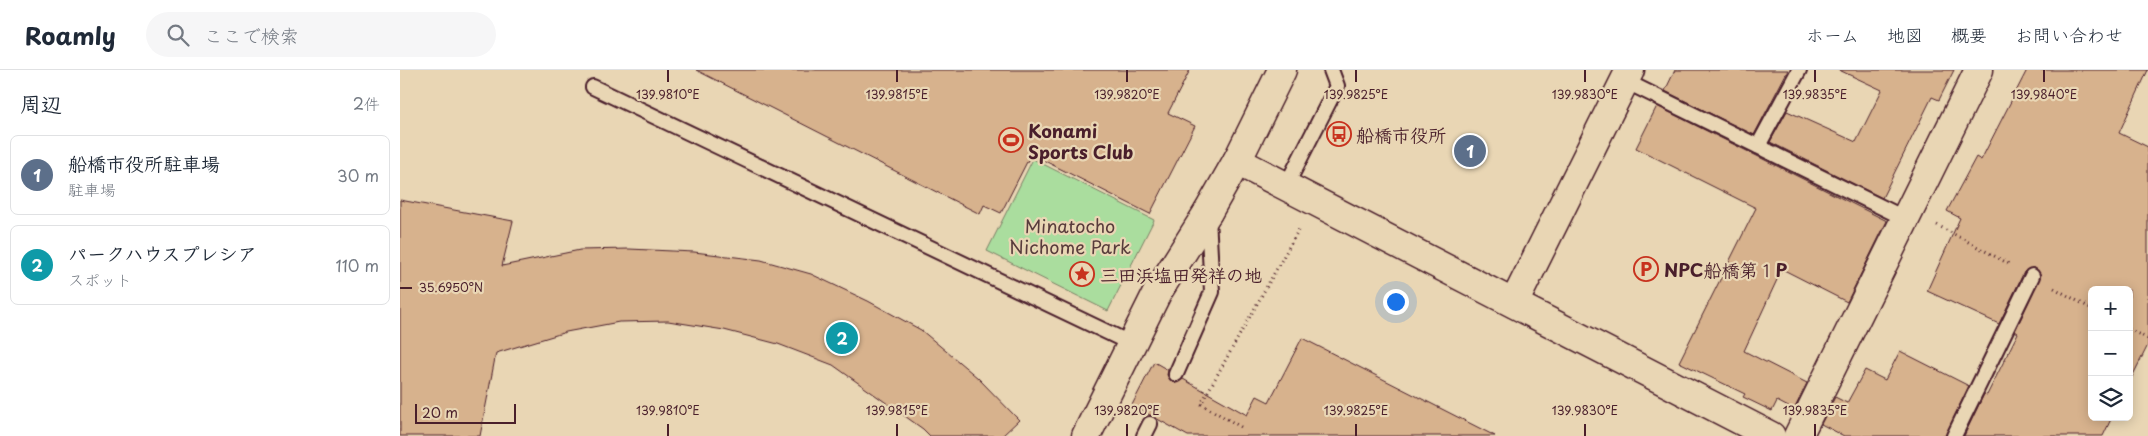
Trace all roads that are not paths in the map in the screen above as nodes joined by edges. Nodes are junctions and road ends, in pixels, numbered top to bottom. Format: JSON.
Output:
{"nodes":[{"id":1,"x":1282,"y":70,"type":"edge"},
{"id":2,"x":1331,"y":70,"type":"edge"},
{"id":3,"x":1799,"y":70,"type":"edge"},
{"id":4,"x":1979,"y":70,"type":"edge"},
{"id":5,"x":1628,"y":75,"type":"edge"},
{"id":6,"x":593,"y":87,"type":"dead end"},
{"id":7,"x":1758,"y":146,"type":"junction"},
{"id":8,"x":1237,"y":161,"type":"junction"},
{"id":9,"x":1286,"y":186,"type":"junction"},
{"id":10,"x":1208,"y":212,"type":"junction"},
{"id":11,"x":1908,"y":215,"type":"junction"},
{"id":12,"x":2032,"y":276,"type":"road end"},
{"id":13,"x":1514,"y":303,"type":"junction"},
{"id":14,"x":1132,"y":344,"type":"junction"},
{"id":15,"x":1176,"y":374,"type":"dead end"},
{"id":16,"x":1086,"y":436,"type":"edge"},
{"id":17,"x":1771,"y":436,"type":"edge"},
{"id":18,"x":1798,"y":436,"type":"edge"},
{"id":19,"x":1954,"y":436,"type":"edge"}],
"edges":[{"from":1,"to":8,"type":"street"},
{"from":2,"to":9,"type":"lane"},
{"from":3,"to":7,"type":"lane"},
{"from":4,"to":11,"type":"street"},
{"from":5,"to":7,"type":"lane"},
{"from":5,"to":13,"type":"street"},
{"from":6,"to":14,"type":"lane"},
{"from":7,"to":11,"type":"lane"},
{"from":8,"to":9,"type":"street"},
{"from":8,"to":10,"type":"street"},
{"from":9,"to":13,"type":"street"},
{"from":10,"to":14,"type":"street"},
{"from":10,"to":15,"type":"lane"},
{"from":11,"to":18,"type":"street"},
{"from":12,"to":19,"type":"lane"},
{"from":13,"to":17,"type":"street"},
{"from":14,"to":16,"type":"street"}]}
